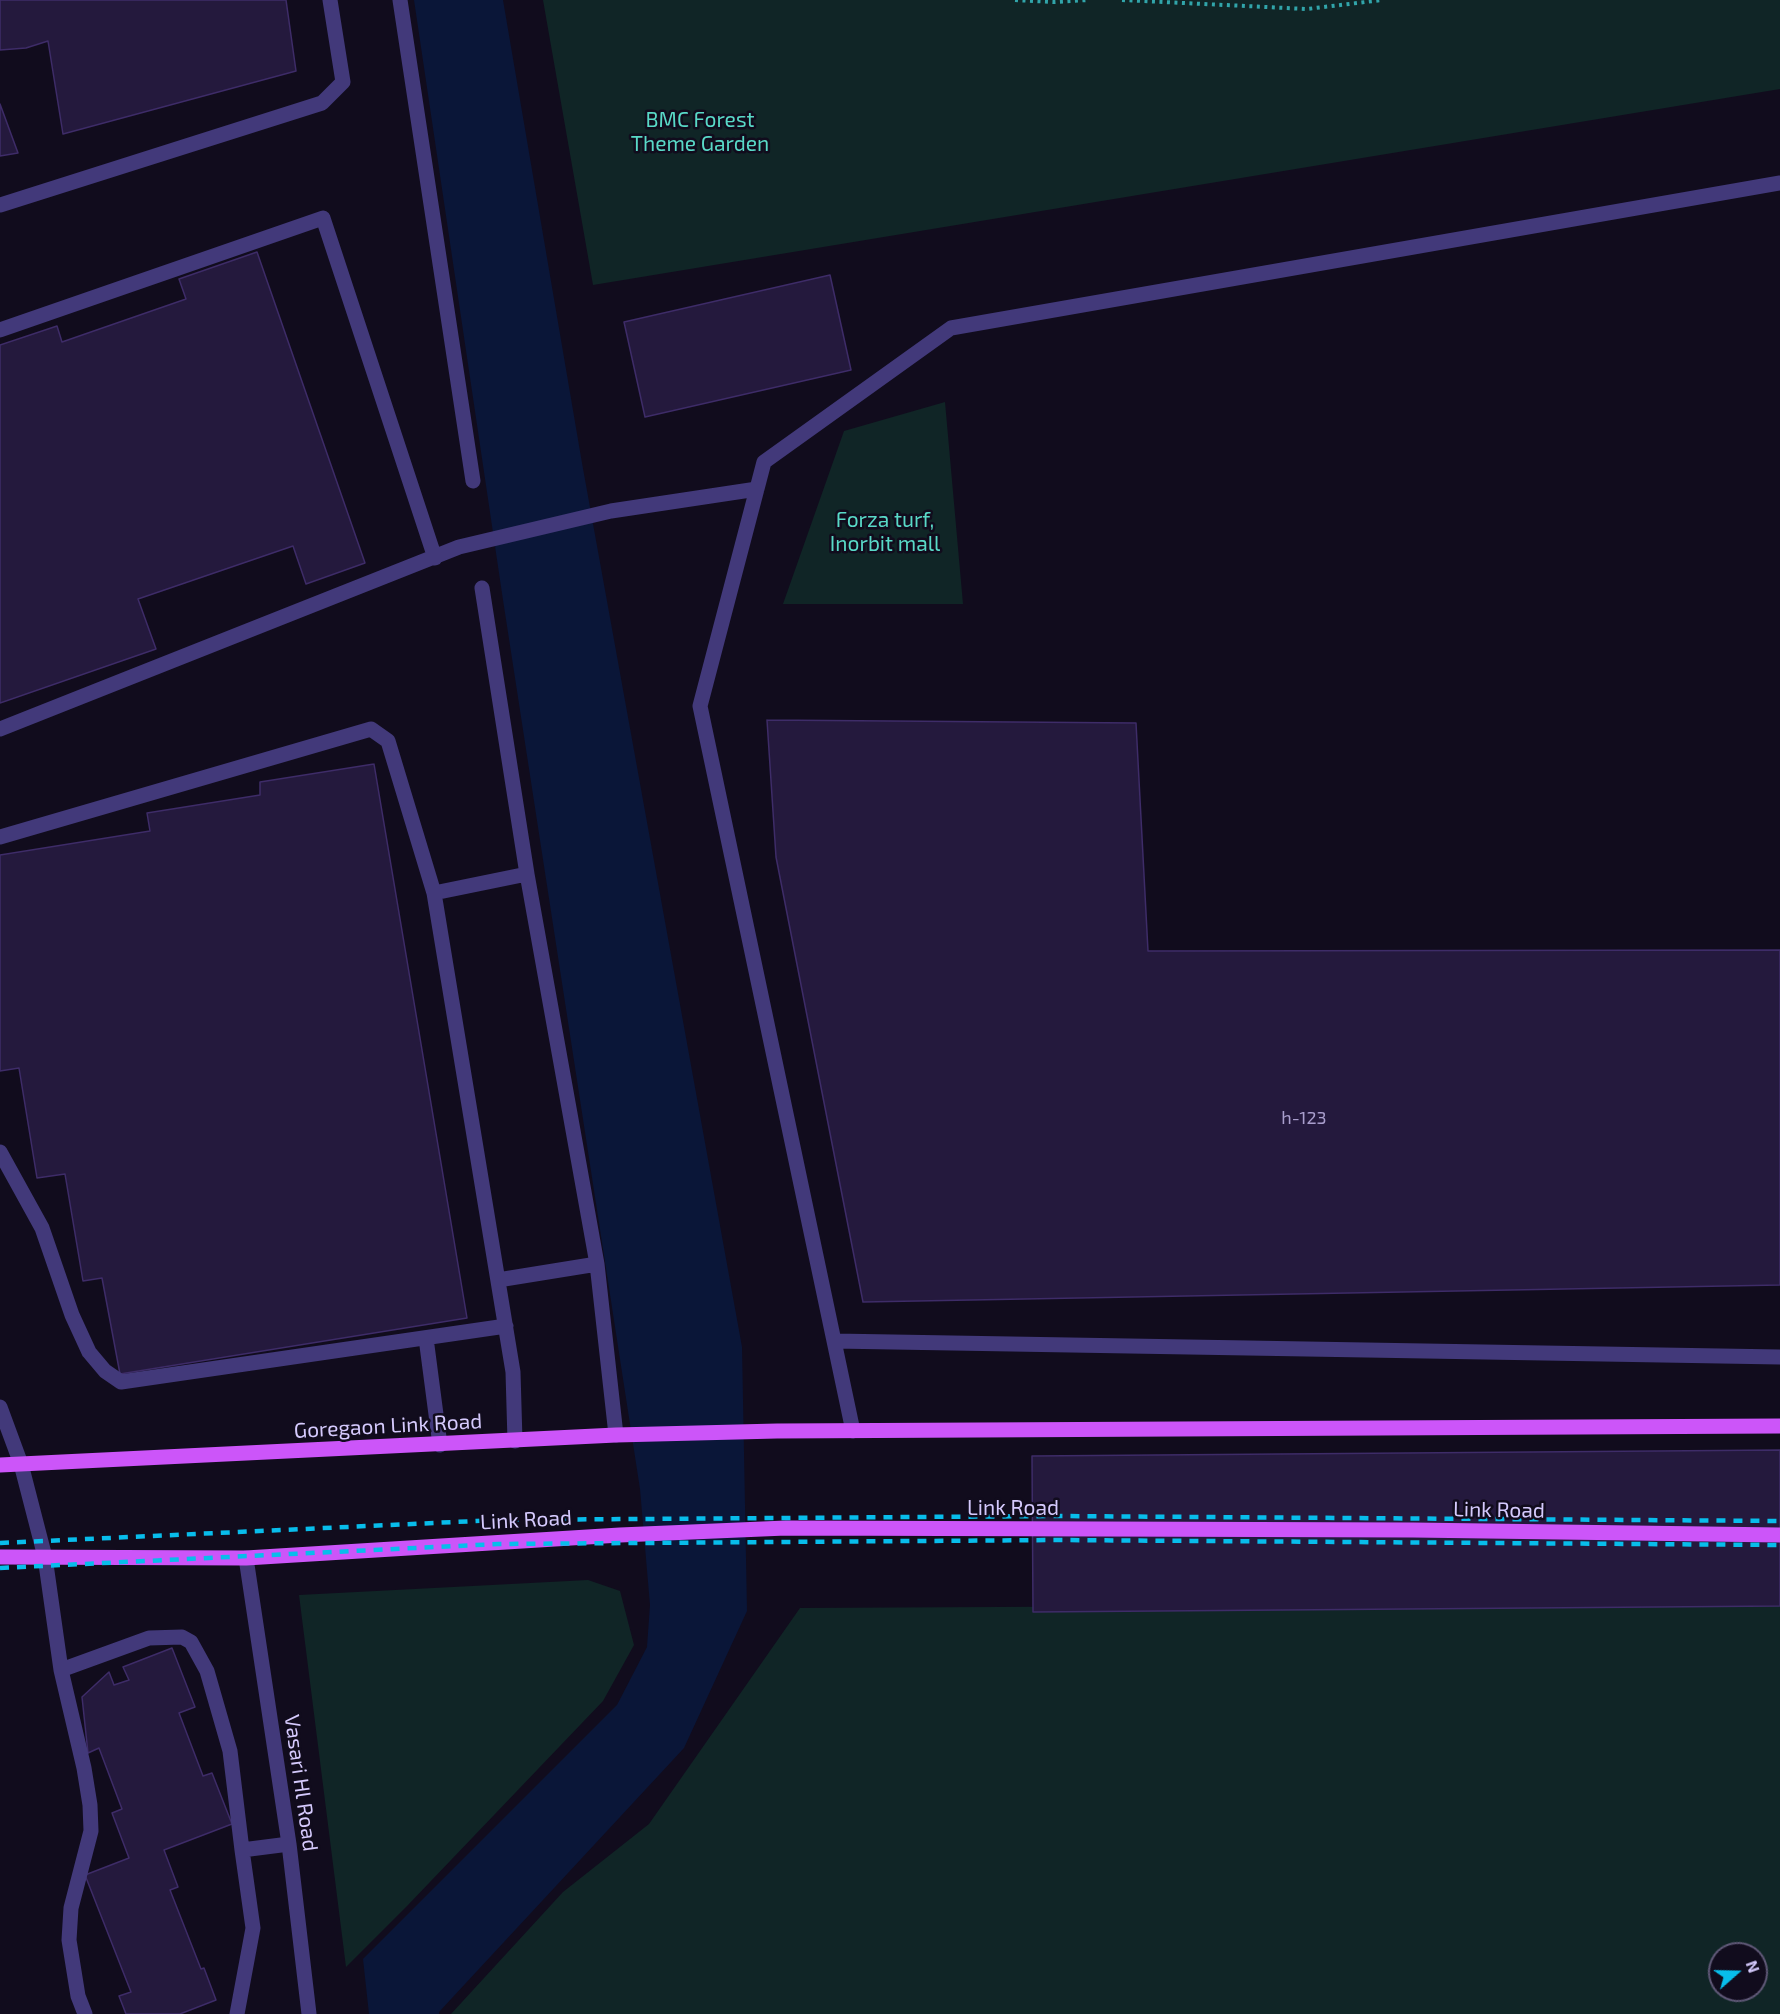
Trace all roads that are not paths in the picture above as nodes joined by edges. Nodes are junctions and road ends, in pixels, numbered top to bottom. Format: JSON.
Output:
{"nodes":[{"id":1,"x":330,"y":0,"type":"edge"},
{"id":2,"x":400,"y":0,"type":"edge"},
{"id":3,"x":1780,"y":183,"type":"edge"},
{"id":4,"x":0,"y":205,"type":"edge"},
{"id":5,"x":0,"y":330,"type":"edge"},
{"id":6,"x":473,"y":481,"type":"dead end"},
{"id":7,"x":757,"y":489,"type":"junction"},
{"id":8,"x":435,"y":558,"type":"junction"},
{"id":9,"x":482,"y":588,"type":"dead end"},
{"id":10,"x":0,"y":729,"type":"edge"},
{"id":11,"x":0,"y":837,"type":"edge"},
{"id":12,"x":527,"y":874,"type":"junction"},
{"id":13,"x":434,"y":893,"type":"junction"},
{"id":14,"x":0,"y":1152,"type":"edge"},
{"id":15,"x":597,"y":1264,"type":"junction"},
{"id":16,"x":498,"y":1281,"type":"junction"},
{"id":17,"x":506,"y":1326,"type":"junction"},
{"id":18,"x":426,"y":1338,"type":"junction"},
{"id":19,"x":834,"y":1341,"type":"junction"},
{"id":20,"x":1780,"y":1357,"type":"edge"},
{"id":21,"x":0,"y":1407,"type":"edge"},
{"id":22,"x":1780,"y":1426,"type":"edge"},
{"id":23,"x":853,"y":1431,"type":"junction"},
{"id":24,"x":620,"y":1435,"type":"junction"},
{"id":25,"x":515,"y":1441,"type":"junction"},
{"id":26,"x":440,"y":1445,"type":"junction"},
{"id":27,"x":21,"y":1464,"type":"junction"},
{"id":28,"x":0,"y":1465,"type":"edge"},
{"id":29,"x":1780,"y":1535,"type":"edge"},
{"id":30,"x":0,"y":1557,"type":"edge"},
{"id":31,"x":45,"y":1557,"type":"junction"},
{"id":32,"x":246,"y":1558,"type":"junction"},
{"id":33,"x":61,"y":1670,"type":"junction"},
{"id":34,"x":289,"y":1844,"type":"junction"},
{"id":35,"x":242,"y":1850,"type":"junction"},
{"id":36,"x":85,"y":2014,"type":"edge"},
{"id":37,"x":237,"y":2014,"type":"edge"},
{"id":38,"x":309,"y":2014,"type":"edge"}],
"edges":[{"from":1,"to":4,"type":"street"},
{"from":2,"to":6,"type":"street"},
{"from":3,"to":7,"type":"street"},
{"from":5,"to":8,"type":"street"},
{"from":7,"to":8,"type":"street"},
{"from":7,"to":19,"type":"street"},
{"from":8,"to":10,"type":"street"},
{"from":9,"to":12,"type":"street"},
{"from":11,"to":13,"type":"street"},
{"from":12,"to":13,"type":"street"},
{"from":12,"to":15,"type":"street"},
{"from":13,"to":16,"type":"street"},
{"from":14,"to":18,"type":"street"},
{"from":15,"to":16,"type":"street"},
{"from":15,"to":24,"type":"street"},
{"from":16,"to":17,"type":"street"},
{"from":17,"to":18,"type":"street"},
{"from":17,"to":25,"type":"street"},
{"from":18,"to":26,"type":"street"},
{"from":19,"to":20,"type":"street"},
{"from":19,"to":23,"type":"street"},
{"from":21,"to":27,"type":"street"},
{"from":22,"to":23,"type":"main road"},
{"from":23,"to":24,"type":"main road","name":"Goregaon Link Road"},
{"from":24,"to":25,"type":"main road","name":"Goregaon Link Road"},
{"from":25,"to":26,"type":"main road","name":"Goregaon Link Road"},
{"from":26,"to":27,"type":"main road","name":"Goregaon Link Road"},
{"from":27,"to":28,"type":"main road","name":"Goregaon Link Road"},
{"from":27,"to":31,"type":"street"},
{"from":29,"to":32,"type":"main road","name":"Link Road"},
{"from":30,"to":31,"type":"main road","name":"Link Road"},
{"from":31,"to":32,"type":"main road","name":"Link Road"},
{"from":31,"to":33,"type":"street"},
{"from":32,"to":34,"type":"street","name":"Vasari Hl Road"},
{"from":33,"to":35,"type":"street"},
{"from":33,"to":36,"type":"street"},
{"from":34,"to":35,"type":"street"},
{"from":34,"to":38,"type":"street","name":"Vasari Hl Road"},
{"from":35,"to":37,"type":"street"}]}
